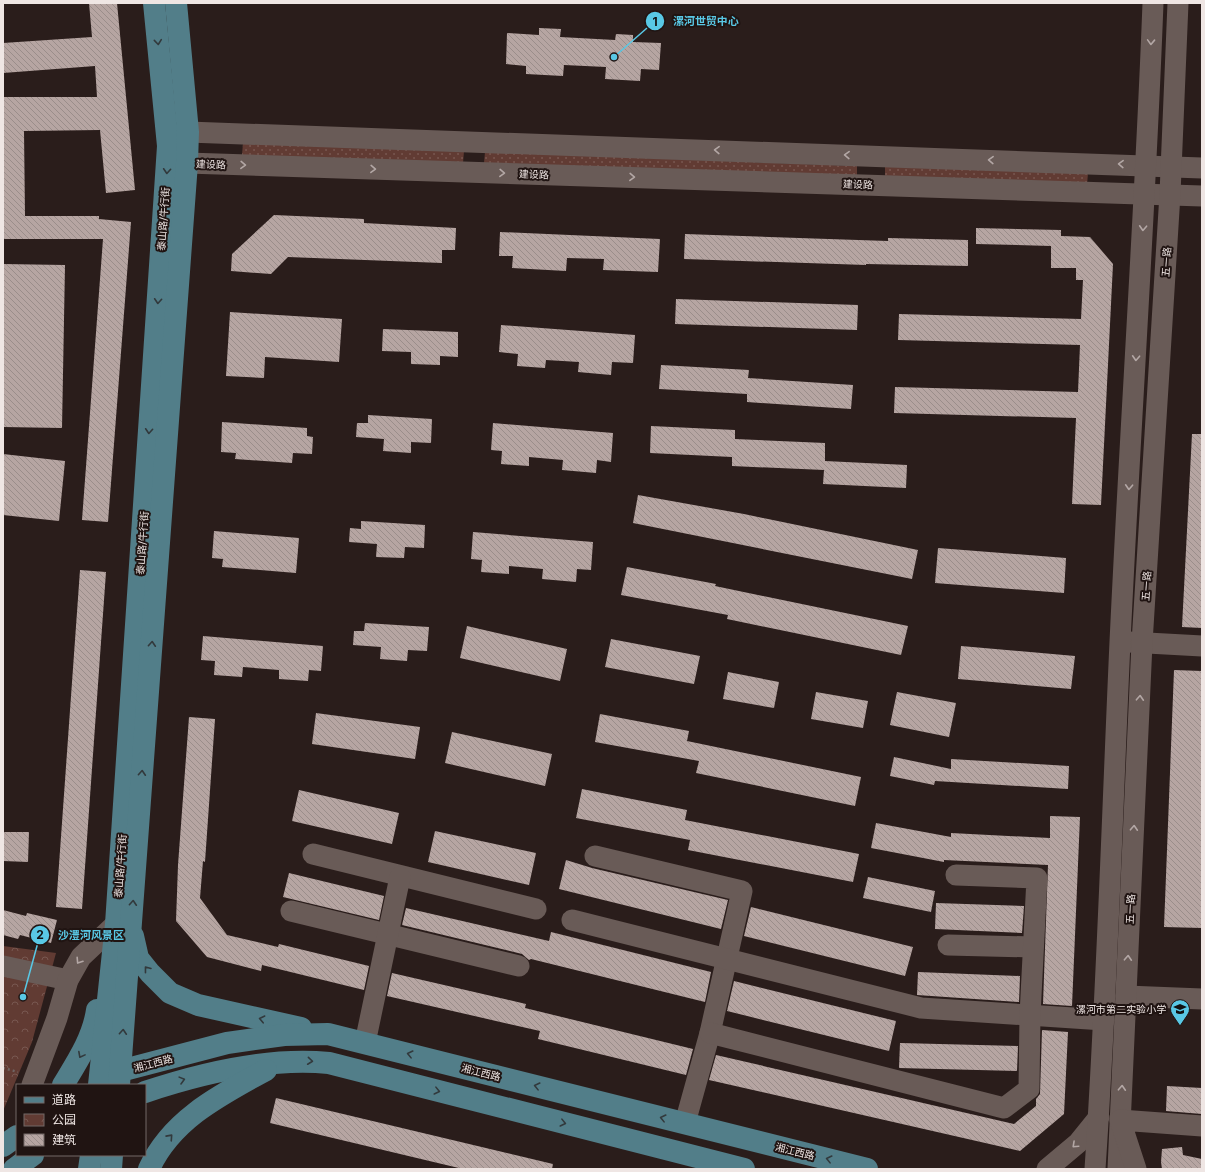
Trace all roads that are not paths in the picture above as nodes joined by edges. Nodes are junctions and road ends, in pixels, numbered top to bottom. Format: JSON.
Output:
{"nodes":[{"id":1,"x":154,"y":3,"type":"edge"},
{"id":2,"x":176,"y":3,"type":"edge"},
{"id":3,"x":1153,"y":3,"type":"edge"},
{"id":4,"x":1178,"y":3,"type":"edge"},
{"id":5,"x":188,"y":132,"type":"junction"},
{"id":6,"x":475,"y":142,"type":"junction"},
{"id":7,"x":168,"y":146,"type":"junction"},
{"id":8,"x":870,"y":156,"type":"junction"},
{"id":9,"x":188,"y":163,"type":"junction"},
{"id":10,"x":1146,"y":165,"type":"junction"},
{"id":11,"x":1171,"y":166,"type":"junction"},
{"id":12,"x":1202,"y":168,"type":"edge"},
{"id":13,"x":474,"y":172,"type":"junction"},
{"id":14,"x":870,"y":185,"type":"junction"},
{"id":15,"x":1145,"y":194,"type":"junction"},
{"id":16,"x":1170,"y":194,"type":"junction"},
{"id":17,"x":1202,"y":196,"type":"edge"},
{"id":18,"x":1120,"y":642,"type":"junction"},
{"id":19,"x":1142,"y":643,"type":"junction"},
{"id":20,"x":1202,"y":646,"type":"edge"},
{"id":21,"x":313,"y":854,"type":"dead end"},
{"id":22,"x":595,"y":856,"type":"dead end"},
{"id":23,"x":956,"y":875,"type":"dead end"},
{"id":24,"x":400,"y":877,"type":"junction"},
{"id":25,"x":536,"y":909,"type":"dead end"},
{"id":26,"x":291,"y":911,"type":"dead end"},
{"id":27,"x":572,"y":920,"type":"dead end"},
{"id":28,"x":123,"y":925,"type":"junction"},
{"id":29,"x":388,"y":933,"type":"junction"},
{"id":30,"x":948,"y":945,"type":"dead end"},
{"id":31,"x":1033,"y":947,"type":"junction"},
{"id":32,"x":727,"y":958,"type":"junction"},
{"id":33,"x":3,"y":966,"type":"edge"},
{"id":34,"x":519,"y":966,"type":"dead end"},
{"id":35,"x":68,"y":980,"type":"junction"},
{"id":36,"x":1126,"y":996,"type":"junction"},
{"id":37,"x":1202,"y":998,"type":"edge"},
{"id":38,"x":1030,"y":1015,"type":"junction"},
{"id":39,"x":1104,"y":1020,"type":"junction"},
{"id":40,"x":710,"y":1033,"type":"junction"},
{"id":41,"x":328,"y":1034,"type":"junction"},
{"id":42,"x":365,"y":1043,"type":"junction"},
{"id":43,"x":276,"y":1064,"type":"junction"},
{"id":44,"x":106,"y":1082,"type":"edge"},
{"id":45,"x":32,"y":1084,"type":"edge"},
{"id":46,"x":64,"y":1084,"type":"edge"},
{"id":47,"x":146,"y":1092,"type":"edge"},
{"id":48,"x":1099,"y":1117,"type":"junction"},
{"id":49,"x":1120,"y":1120,"type":"junction"},
{"id":50,"x":685,"y":1123,"type":"junction"},
{"id":51,"x":1202,"y":1126,"type":"edge"},
{"id":52,"x":32,"y":1156,"type":"edge"},
{"id":53,"x":91,"y":1156,"type":"edge"},
{"id":54,"x":112,"y":1156,"type":"edge"},
{"id":55,"x":713,"y":1165,"type":"edge"},
{"id":56,"x":14,"y":1169,"type":"edge"},
{"id":57,"x":89,"y":1169,"type":"edge"},
{"id":58,"x":111,"y":1169,"type":"edge"},
{"id":59,"x":148,"y":1169,"type":"edge"},
{"id":60,"x":744,"y":1169,"type":"edge"},
{"id":61,"x":867,"y":1169,"type":"edge"},
{"id":62,"x":1046,"y":1169,"type":"edge"},
{"id":63,"x":1095,"y":1169,"type":"edge"},
{"id":64,"x":1118,"y":1169,"type":"edge"},
{"id":65,"x":1136,"y":1169,"type":"edge"}],
"edges":[{"from":1,"to":7,"type":"main road","name":"泰山路/牛行街","one_way":true},
{"from":2,"to":5,"type":"main road","name":"泰山路/牛行街"},
{"from":3,"to":10,"type":"street","name":"五一路","one_way":true},
{"from":4,"to":11,"type":"street","name":"五一路"},
{"from":5,"to":6,"type":"street"},
{"from":5,"to":7,"type":"street"},
{"from":5,"to":9,"type":"main road","name":"泰山路/牛行街"},
{"from":8,"to":6,"type":"street","one_way":true},
{"from":6,"to":13,"type":"street"},
{"from":7,"to":9,"type":"street","name":"建设路"},
{"from":7,"to":28,"type":"main road","name":"泰山路/牛行街","one_way":true},
{"from":10,"to":8,"type":"street","one_way":true},
{"from":8,"to":14,"type":"street"},
{"from":9,"to":13,"type":"street","name":"建设路","one_way":true},
{"from":28,"to":9,"type":"main road","name":"泰山路/牛行街","one_way":true},
{"from":10,"to":11,"type":"street"},
{"from":10,"to":15,"type":"street","name":"五一路"},
{"from":11,"to":12,"type":"street"},
{"from":11,"to":16,"type":"street","name":"五一路"},
{"from":13,"to":14,"type":"street","name":"建设路","one_way":true},
{"from":14,"to":15,"type":"street","name":"建设路"},
{"from":15,"to":16,"type":"street","name":"建设路"},
{"from":15,"to":18,"type":"street","name":"五一路","one_way":true},
{"from":16,"to":17,"type":"street","name":"建设路"},
{"from":16,"to":19,"type":"street","name":"五一路"},
{"from":18,"to":19,"type":"street"},
{"from":18,"to":39,"type":"street","name":"五一路"},
{"from":19,"to":20,"type":"street"},
{"from":36,"to":19,"type":"street","name":"五一路","one_way":true},
{"from":21,"to":24,"type":"street"},
{"from":22,"to":32,"type":"street"},
{"from":23,"to":31,"type":"street"},
{"from":24,"to":25,"type":"street"},
{"from":24,"to":29,"type":"street"},
{"from":26,"to":29,"type":"street"},
{"from":27,"to":32,"type":"street"},
{"from":28,"to":35,"type":"street","one_way":true},
{"from":41,"to":28,"type":"main road","one_way":true},
{"from":28,"to":44,"type":"main road","name":"泰山路/牛行街"},
{"from":28,"to":46,"type":"main road","one_way":true},
{"from":29,"to":34,"type":"street"},
{"from":29,"to":42,"type":"street"},
{"from":30,"to":31,"type":"street"},
{"from":31,"to":38,"type":"street"},
{"from":32,"to":38,"type":"street"},
{"from":32,"to":40,"type":"street"},
{"from":33,"to":35,"type":"street"},
{"from":35,"to":45,"type":"street"},
{"from":36,"to":37,"type":"street"},
{"from":49,"to":36,"type":"street","name":"五一路","one_way":true},
{"from":38,"to":39,"type":"street"},
{"from":38,"to":40,"type":"street"},
{"from":39,"to":48,"type":"street","name":"五一路"},
{"from":40,"to":50,"type":"street"},
{"from":41,"to":42,"type":"main road","name":"湘江西路"},
{"from":41,"to":44,"type":"main road","name":"湘江西路"},
{"from":50,"to":42,"type":"main road","name":"湘江西路","one_way":true},
{"from":47,"to":43,"type":"main road","one_way":true},
{"from":43,"to":55,"type":"main road","one_way":true},
{"from":59,"to":43,"type":"main road","one_way":true},
{"from":48,"to":62,"type":"street","one_way":true},
{"from":48,"to":63,"type":"street","name":"五一路"},
{"from":49,"to":51,"type":"street"},
{"from":49,"to":64,"type":"street","name":"五一路"},
{"from":49,"to":65,"type":"street"},
{"from":61,"to":50,"type":"main road","name":"湘江西路","one_way":true},
{"from":52,"to":56,"type":"main road"},
{"from":53,"to":57,"type":"main road"},
{"from":54,"to":58,"type":"main road"},
{"from":55,"to":60,"type":"main road"}]}
